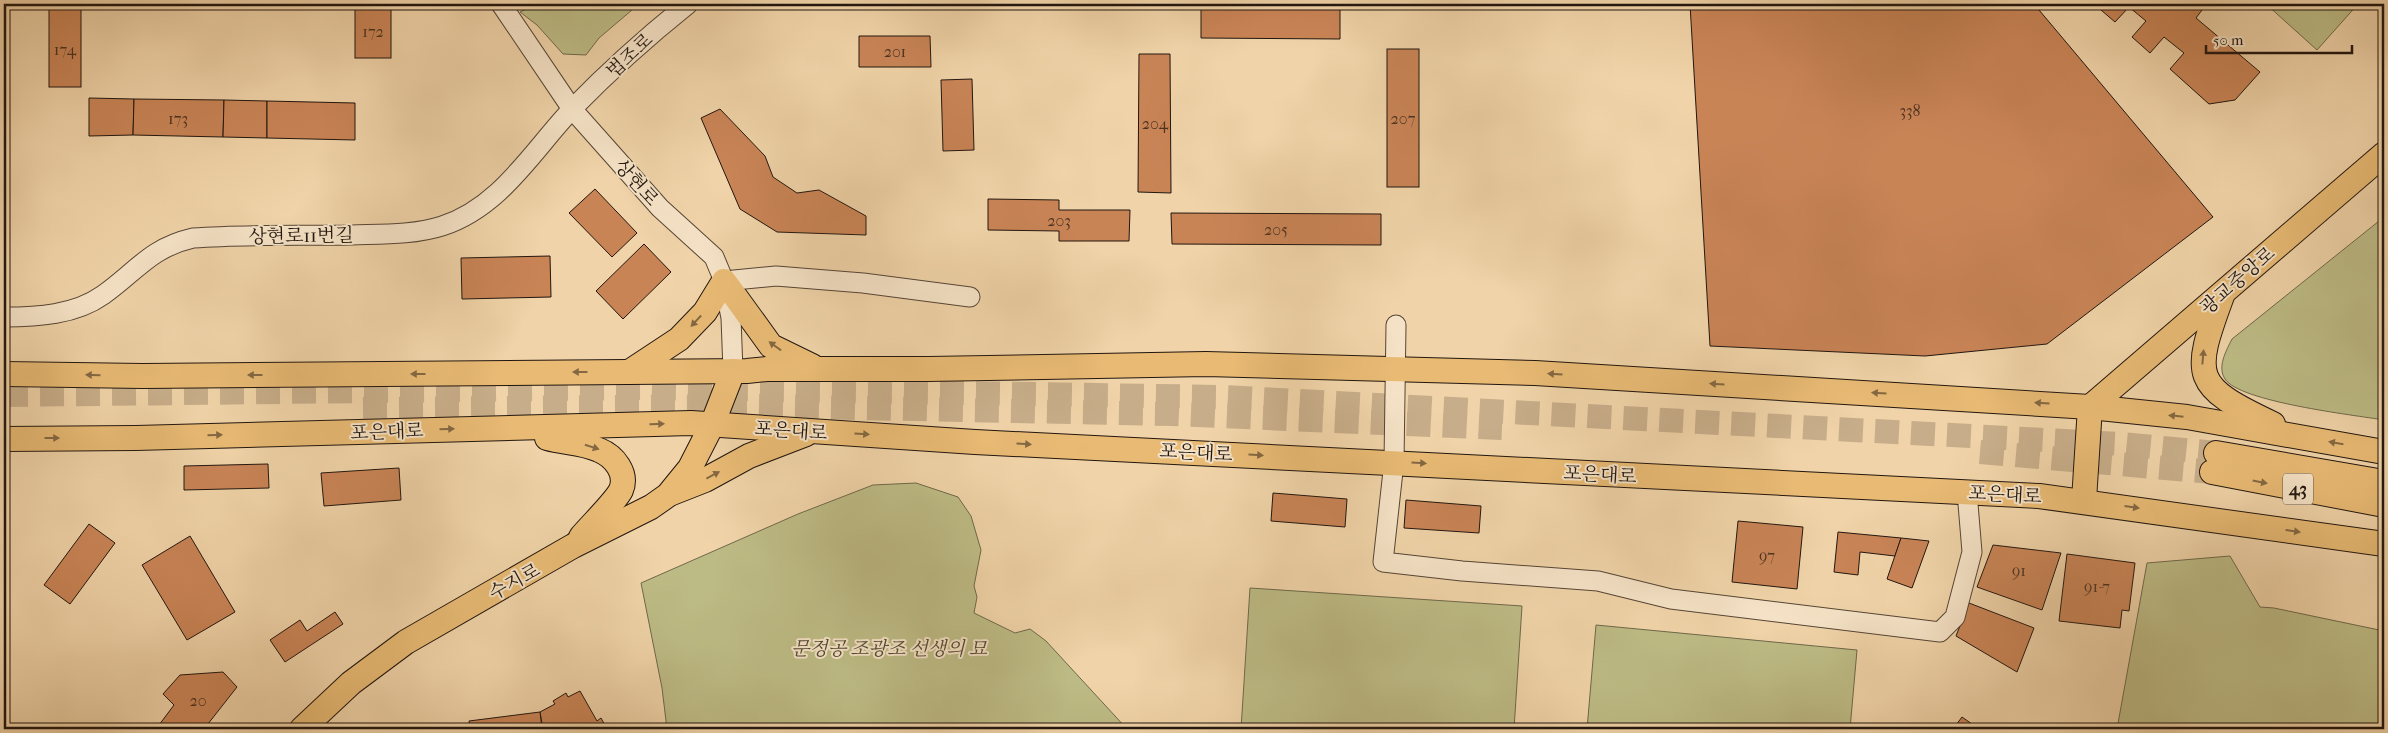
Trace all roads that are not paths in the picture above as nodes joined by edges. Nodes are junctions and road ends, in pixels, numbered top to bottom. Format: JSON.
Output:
{"nodes":[{"id":1,"x":502,"y":4,"type":"edge"},
{"id":2,"x":688,"y":4,"type":"edge"},
{"id":3,"x":572,"y":109,"type":"junction"},
{"id":4,"x":2384,"y":154,"type":"edge"},
{"id":5,"x":724,"y":281,"type":"junction"},
{"id":6,"x":2223,"y":293,"type":"junction"},
{"id":7,"x":970,"y":297,"type":"dead end"},
{"id":8,"x":4,"y":317,"type":"edge"},
{"id":9,"x":1396,"y":324,"type":"dead end"},
{"id":10,"x":1395,"y":368,"type":"junction"},
{"id":11,"x":818,"y":369,"type":"junction"},
{"id":12,"x":732,"y":371,"type":"junction"},
{"id":13,"x":629,"y":372,"type":"junction"},
{"id":14,"x":4,"y":374,"type":"edge"},
{"id":15,"x":2090,"y":407,"type":"junction"},
{"id":16,"x":712,"y":425,"type":"junction"},
{"id":17,"x":512,"y":427,"type":"junction"},
{"id":18,"x":815,"y":431,"type":"junction"},
{"id":19,"x":2302,"y":437,"type":"junction"},
{"id":20,"x":4,"y":439,"type":"edge"},
{"id":21,"x":2384,"y":452,"type":"edge"},
{"id":22,"x":1394,"y":462,"type":"junction"},
{"id":23,"x":2384,"y":482,"type":"edge"},
{"id":24,"x":1967,"y":492,"type":"junction"},
{"id":25,"x":668,"y":495,"type":"junction"},
{"id":26,"x":2084,"y":500,"type":"junction"},
{"id":27,"x":2384,"y":505,"type":"edge"},
{"id":28,"x":2384,"y":544,"type":"edge"},
{"id":29,"x":573,"y":546,"type":"junction"},
{"id":30,"x":302,"y":729,"type":"edge"}],
"edges":[{"from":1,"to":3,"type":"street","name":"상현로"},
{"from":2,"to":3,"type":"street","name":"법조로"},
{"from":3,"to":5,"type":"street","name":"상현로"},
{"from":3,"to":8,"type":"street","name":"상현로11번길"},
{"from":4,"to":6,"type":"main road","name":"광교중앙로"},
{"from":5,"to":7,"type":"street"},
{"from":11,"to":5,"type":"main road","one_way":true},
{"from":5,"to":12,"type":"street","name":"상현로"},
{"from":5,"to":13,"type":"main road","one_way":true},
{"from":6,"to":15,"type":"main road","name":"광교중앙로"},
{"from":19,"to":6,"type":"main road","one_way":true},
{"from":9,"to":10,"type":"street"},
{"from":10,"to":11,"type":"main road"},
{"from":15,"to":10,"type":"main road","one_way":true},
{"from":10,"to":22,"type":"street"},
{"from":11,"to":12,"type":"main road"},
{"from":12,"to":13,"type":"main road"},
{"from":12,"to":16,"type":"main road","name":"수지로"},
{"from":13,"to":14,"type":"main road","one_way":true},
{"from":19,"to":15,"type":"main road","one_way":true},
{"from":15,"to":26,"type":"main road"},
{"from":17,"to":16,"type":"main road","name":"포은대로","one_way":true},
{"from":16,"to":18,"type":"main road","name":"포은대로"},
{"from":16,"to":25,"type":"main road","name":"수지로"},
{"from":20,"to":17,"type":"main road","name":"포은대로","one_way":true},
{"from":17,"to":29,"type":"main road","one_way":true},
{"from":18,"to":22,"type":"main road","name":"포은대로","one_way":true},
{"from":25,"to":18,"type":"main road","one_way":true},
{"from":21,"to":19,"type":"main road","one_way":true},
{"from":22,"to":24,"type":"main road","name":"포은대로","one_way":true},
{"from":22,"to":24,"type":"street"},
{"from":23,"to":27,"type":"main road","number":"43","one_way":true},
{"from":24,"to":26,"type":"main road","name":"포은대로"},
{"from":25,"to":29,"type":"main road","name":"수지로"},
{"from":26,"to":28,"type":"main road","name":"포은대로","one_way":true},
{"from":29,"to":30,"type":"main road","name":"수지로"}]}
